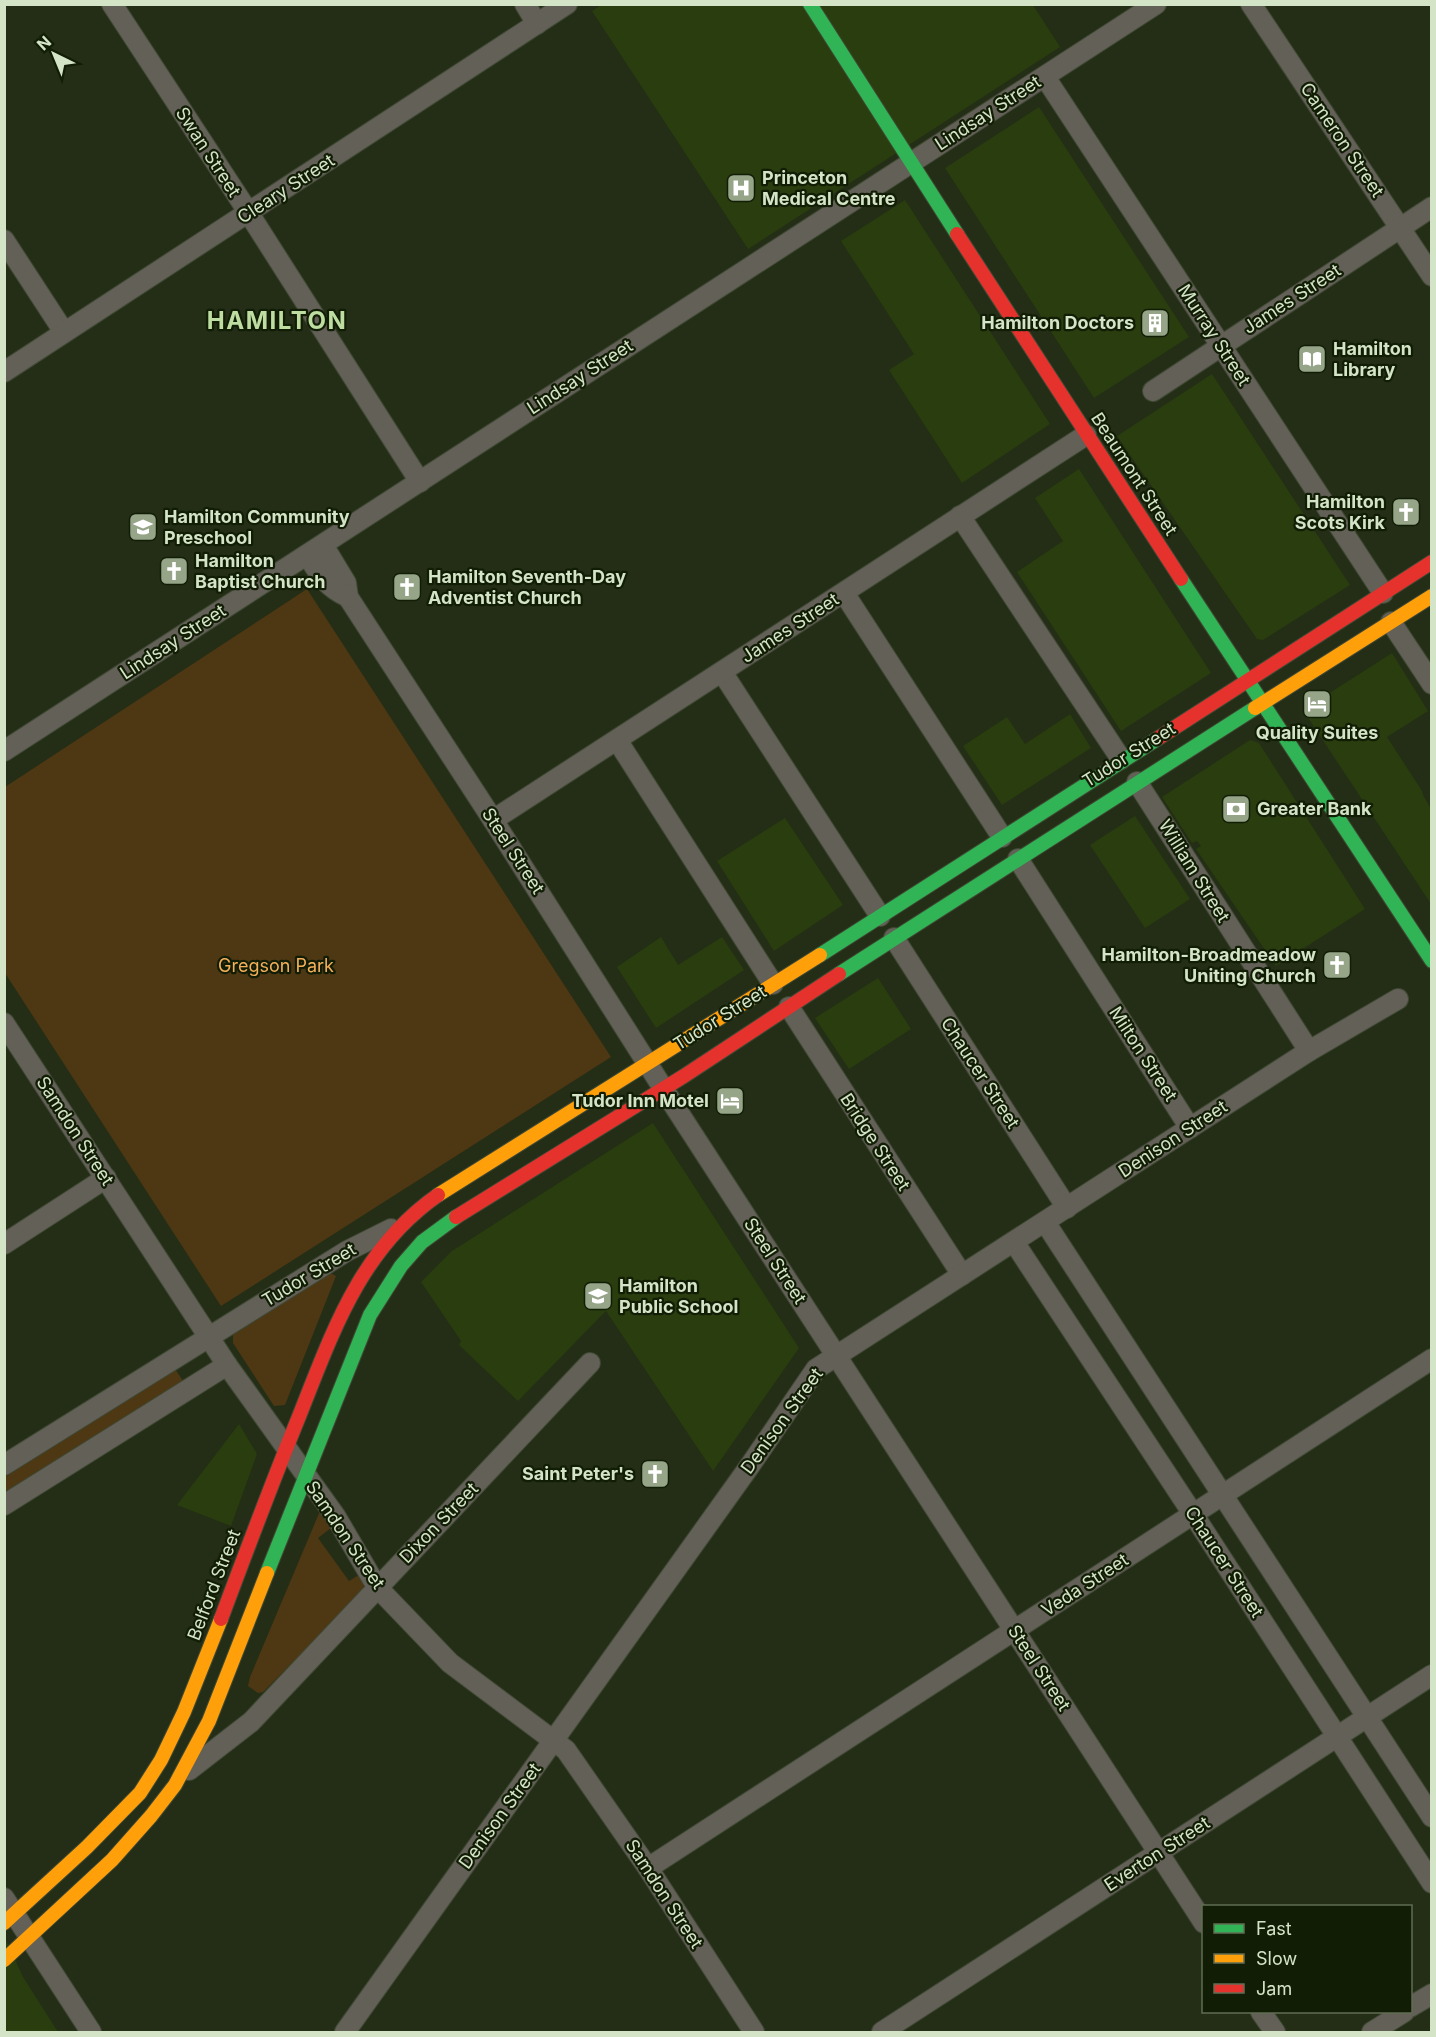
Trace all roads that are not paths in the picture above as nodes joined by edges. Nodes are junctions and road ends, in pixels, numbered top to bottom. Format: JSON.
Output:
{"nodes":[{"id":1,"x":112,"y":4,"type":"edge"},
{"id":2,"x":525,"y":4,"type":"edge"},
{"id":3,"x":567,"y":4,"type":"edge"},
{"id":4,"x":810,"y":4,"type":"edge"},
{"id":5,"x":1156,"y":4,"type":"edge"},
{"id":6,"x":1251,"y":4,"type":"edge"},
{"id":7,"x":537,"y":24,"type":"junction"},
{"id":8,"x":1045,"y":77,"type":"junction"},
{"id":9,"x":913,"y":162,"type":"junction"},
{"id":10,"x":1431,"y":207,"type":"edge"},
{"id":11,"x":249,"y":214,"type":"junction"},
{"id":12,"x":1400,"y":228,"type":"junction"},
{"id":13,"x":4,"y":240,"type":"edge"},
{"id":14,"x":1431,"y":276,"type":"edge"},
{"id":15,"x":64,"y":332,"type":"junction"},
{"id":16,"x":1221,"y":345,"type":"junction"},
{"id":17,"x":4,"y":372,"type":"edge"},
{"id":18,"x":1153,"y":391,"type":"dead end"},
{"id":19,"x":1086,"y":435,"type":"junction"},
{"id":20,"x":420,"y":482,"type":"junction"},
{"id":21,"x":960,"y":516,"type":"junction"},
{"id":22,"x":315,"y":550,"type":"junction"},
{"id":23,"x":1431,"y":562,"type":"edge"},
{"id":24,"x":844,"y":593,"type":"junction"},
{"id":25,"x":1383,"y":593,"type":"junction"},
{"id":26,"x":1431,"y":596,"type":"edge"},
{"id":27,"x":1391,"y":622,"type":"junction"},
{"id":28,"x":722,"y":672,"type":"junction"},
{"id":29,"x":1248,"y":680,"type":"junction"},
{"id":30,"x":1431,"y":684,"type":"edge"},
{"id":31,"x":1263,"y":703,"type":"junction"},
{"id":32,"x":617,"y":740,"type":"junction"},
{"id":33,"x":4,"y":750,"type":"edge"},
{"id":34,"x":1122,"y":759,"type":"junction"},
{"id":35,"x":1137,"y":782,"type":"junction"},
{"id":36,"x":493,"y":820,"type":"junction"},
{"id":37,"x":1002,"y":837,"type":"junction"},
{"id":38,"x":1018,"y":859,"type":"junction"},
{"id":39,"x":880,"y":916,"type":"junction"},
{"id":40,"x":894,"y":938,"type":"junction"},
{"id":41,"x":1431,"y":961,"type":"edge"},
{"id":42,"x":773,"y":984,"type":"junction"},
{"id":43,"x":1398,"y":999,"type":"dead end"},
{"id":44,"x":789,"y":1007,"type":"junction"},
{"id":45,"x":4,"y":1023,"type":"edge"},
{"id":46,"x":1309,"y":1051,"type":"junction"},
{"id":47,"x":648,"y":1063,"type":"junction"},
{"id":48,"x":664,"y":1088,"type":"junction"},
{"id":49,"x":1190,"y":1128,"type":"junction"},
{"id":50,"x":106,"y":1178,"type":"junction"},
{"id":51,"x":1067,"y":1208,"type":"junction"},
{"id":52,"x":404,"y":1222,"type":"junction"},
{"id":53,"x":1045,"y":1222,"type":"junction"},
{"id":54,"x":1014,"y":1242,"type":"junction"},
{"id":55,"x":4,"y":1244,"type":"edge"},
{"id":56,"x":962,"y":1275,"type":"junction"},
{"id":57,"x":209,"y":1337,"type":"junction"},
{"id":58,"x":836,"y":1357,"type":"junction"},
{"id":59,"x":1431,"y":1359,"type":"edge"},
{"id":60,"x":590,"y":1363,"type":"dead end"},
{"id":61,"x":227,"y":1365,"type":"junction"},
{"id":62,"x":286,"y":1448,"type":"junction"},
{"id":63,"x":4,"y":1465,"type":"edge"},
{"id":64,"x":306,"y":1476,"type":"junction"},
{"id":65,"x":1223,"y":1494,"type":"junction"},
{"id":66,"x":4,"y":1505,"type":"edge"},
{"id":67,"x":1193,"y":1514,"type":"junction"},
{"id":68,"x":377,"y":1587,"type":"junction"},
{"id":69,"x":1015,"y":1630,"type":"junction"},
{"id":70,"x":1431,"y":1675,"type":"edge"},
{"id":71,"x":1367,"y":1717,"type":"junction"},
{"id":72,"x":1338,"y":1736,"type":"junction"},
{"id":73,"x":554,"y":1740,"type":"junction"},
{"id":74,"x":179,"y":1777,"type":"junction"},
{"id":75,"x":1431,"y":1817,"type":"edge"},
{"id":76,"x":1158,"y":1853,"type":"junction"},
{"id":77,"x":648,"y":1868,"type":"junction"},
{"id":78,"x":1431,"y":1883,"type":"edge"},
{"id":79,"x":8,"y":1912,"type":"edge"},
{"id":80,"x":1202,"y":1921,"type":"edge"},
{"id":81,"x":29,"y":1937,"type":"junction"},
{"id":82,"x":4,"y":1960,"type":"edge"},
{"id":83,"x":1431,"y":1994,"type":"edge"},
{"id":84,"x":1412,"y":2006,"type":"edge"},
{"id":85,"x":1263,"y":2013,"type":"edge"},
{"id":86,"x":1402,"y":2013,"type":"edge"},
{"id":87,"x":91,"y":2032,"type":"edge"},
{"id":88,"x":345,"y":2032,"type":"edge"},
{"id":89,"x":754,"y":2032,"type":"edge"},
{"id":90,"x":882,"y":2032,"type":"edge"},
{"id":91,"x":1275,"y":2032,"type":"edge"},
{"id":92,"x":1372,"y":2032,"type":"edge"}],
"edges":[{"from":1,"to":11,"type":"street","name":"Swan Street"},
{"from":2,"to":7,"type":"street"},
{"from":3,"to":7,"type":"street","name":"Cleary Street"},
{"from":4,"to":9,"type":"main road","name":"Beaumont Street"},
{"from":5,"to":8,"type":"street","name":"Lindsay Street"},
{"from":6,"to":12,"type":"street","name":"Cameron Street"},
{"from":7,"to":11,"type":"street","name":"Cleary Street"},
{"from":8,"to":9,"type":"street","name":"Lindsay Street"},
{"from":8,"to":16,"type":"street","name":"Murray Street"},
{"from":9,"to":19,"type":"main road","name":"Beaumont Street"},
{"from":9,"to":20,"type":"street","name":"Lindsay Street"},
{"from":10,"to":12,"type":"street","name":"James Street"},
{"from":11,"to":15,"type":"street","name":"Cleary Street"},
{"from":11,"to":20,"type":"street","name":"Swan Street"},
{"from":12,"to":14,"type":"street","name":"Cameron Street"},
{"from":12,"to":16,"type":"street","name":"James Street"},
{"from":13,"to":15,"type":"street"},
{"from":15,"to":17,"type":"street","name":"Cleary Street"},
{"from":16,"to":18,"type":"street","name":"James Street"},
{"from":16,"to":25,"type":"street","name":"Murray Street"},
{"from":19,"to":21,"type":"street","name":"James Street"},
{"from":19,"to":29,"type":"main road","name":"Beaumont Street"},
{"from":20,"to":22,"type":"street","name":"Lindsay Street"},
{"from":21,"to":24,"type":"street","name":"James Street"},
{"from":21,"to":34,"type":"street"},
{"from":22,"to":33,"type":"street","name":"Lindsay Street"},
{"from":22,"to":36,"type":"street","name":"Steel Street"},
{"from":23,"to":25,"type":"main road","name":"Tudor Street"},
{"from":24,"to":28,"type":"street","name":"James Street"},
{"from":24,"to":37,"type":"street"},
{"from":25,"to":29,"type":"main road","name":"Tudor Street"},
{"from":26,"to":27,"type":"main road","name":"Tudor Street"},
{"from":27,"to":30,"type":"street"},
{"from":27,"to":31,"type":"main road","name":"Tudor Street"},
{"from":28,"to":32,"type":"street","name":"James Street"},
{"from":28,"to":39,"type":"street"},
{"from":29,"to":31,"type":"main road","name":"Beaumont Street"},
{"from":29,"to":34,"type":"main road","name":"Tudor Street"},
{"from":31,"to":35,"type":"main road","name":"Tudor Street"},
{"from":31,"to":41,"type":"main road","name":"Beaumont Street"},
{"from":32,"to":36,"type":"street","name":"James Street"},
{"from":32,"to":42,"type":"street"},
{"from":34,"to":37,"type":"main road","name":"Tudor Street"},
{"from":35,"to":38,"type":"main road","name":"Tudor Street"},
{"from":35,"to":46,"type":"street","name":"William Street"},
{"from":36,"to":47,"type":"street","name":"Steel Street"},
{"from":37,"to":39,"type":"main road","name":"Tudor Street"},
{"from":38,"to":40,"type":"main road","name":"Tudor Street"},
{"from":38,"to":49,"type":"street","name":"Milton Street"},
{"from":39,"to":42,"type":"main road","name":"Tudor Street"},
{"from":40,"to":44,"type":"main road","name":"Tudor Street"},
{"from":40,"to":51,"type":"street","name":"Chaucer Street"},
{"from":42,"to":47,"type":"main road","name":"Tudor Street"},
{"from":43,"to":46,"type":"street","name":"Denison Street"},
{"from":44,"to":48,"type":"main road","name":"Tudor Street"},
{"from":44,"to":56,"type":"street","name":"Bridge Street"},
{"from":45,"to":50,"type":"street","name":"Samdon Street"},
{"from":46,"to":49,"type":"street","name":"Denison Street"},
{"from":47,"to":48,"type":"street","name":"Steel Street"},
{"from":47,"to":52,"type":"main road","name":"Tudor Street"},
{"from":48,"to":58,"type":"street","name":"Steel Street"},
{"from":48,"to":64,"type":"main road","name":"Tudor Street"},
{"from":49,"to":51,"type":"street","name":"Denison Street"},
{"from":50,"to":55,"type":"street"},
{"from":50,"to":57,"type":"street","name":"Samdon Street"},
{"from":51,"to":53,"type":"street","name":"Denison Street"},
{"from":52,"to":57,"type":"street","name":"Tudor Street"},
{"from":52,"to":62,"type":"main road","name":"Belford Street"},
{"from":53,"to":54,"type":"street","name":"Denison Street"},
{"from":53,"to":65,"type":"street","name":"Chaucer Street"},
{"from":54,"to":56,"type":"street","name":"Denison Street"},
{"from":54,"to":67,"type":"street","name":"Chaucer Street"},
{"from":56,"to":58,"type":"street","name":"Denison Street"},
{"from":57,"to":61,"type":"street","name":"Samdon Street"},
{"from":57,"to":63,"type":"street","name":"Tudor Street"},
{"from":58,"to":69,"type":"street","name":"Steel Street"},
{"from":58,"to":73,"type":"street","name":"Denison Street"},
{"from":59,"to":65,"type":"street","name":"Veda Street"},
{"from":60,"to":68,"type":"street","name":"Dixon Street"},
{"from":61,"to":62,"type":"street","name":"Samdon Street"},
{"from":61,"to":66,"type":"street"},
{"from":62,"to":64,"type":"street","name":"Samdon Street"},
{"from":62,"to":79,"type":"main road","name":"Belford Street"},
{"from":64,"to":68,"type":"street","name":"Samdon Street"},
{"from":64,"to":74,"type":"main road"},
{"from":65,"to":67,"type":"street","name":"Veda Street"},
{"from":65,"to":71,"type":"street","name":"Chaucer Street"},
{"from":67,"to":69,"type":"street","name":"Veda Street"},
{"from":67,"to":72,"type":"street","name":"Chaucer Street"},
{"from":68,"to":73,"type":"street","name":"Samdon Street"},
{"from":68,"to":74,"type":"street","name":"Dixon Street"},
{"from":69,"to":76,"type":"street","name":"Steel Street"},
{"from":69,"to":77,"type":"street","name":"Veda Street"},
{"from":70,"to":71,"type":"street","name":"Everton Street"},
{"from":71,"to":72,"type":"street","name":"Everton Street"},
{"from":71,"to":75,"type":"street","name":"Chaucer Street"},
{"from":72,"to":76,"type":"street","name":"Everton Street"},
{"from":72,"to":78,"type":"street","name":"Chaucer Street"},
{"from":73,"to":77,"type":"street","name":"Samdon Street"},
{"from":73,"to":88,"type":"street","name":"Denison Street"},
{"from":74,"to":81,"type":"main road"},
{"from":76,"to":80,"type":"street","name":"Steel Street"},
{"from":76,"to":90,"type":"street","name":"Everton Street"},
{"from":77,"to":89,"type":"street","name":"Samdon Street"},
{"from":79,"to":81,"type":"street"},
{"from":81,"to":82,"type":"main road"},
{"from":81,"to":87,"type":"street"},
{"from":83,"to":84,"type":"street"},
{"from":85,"to":91,"type":"street"},
{"from":86,"to":92,"type":"street"}]}
